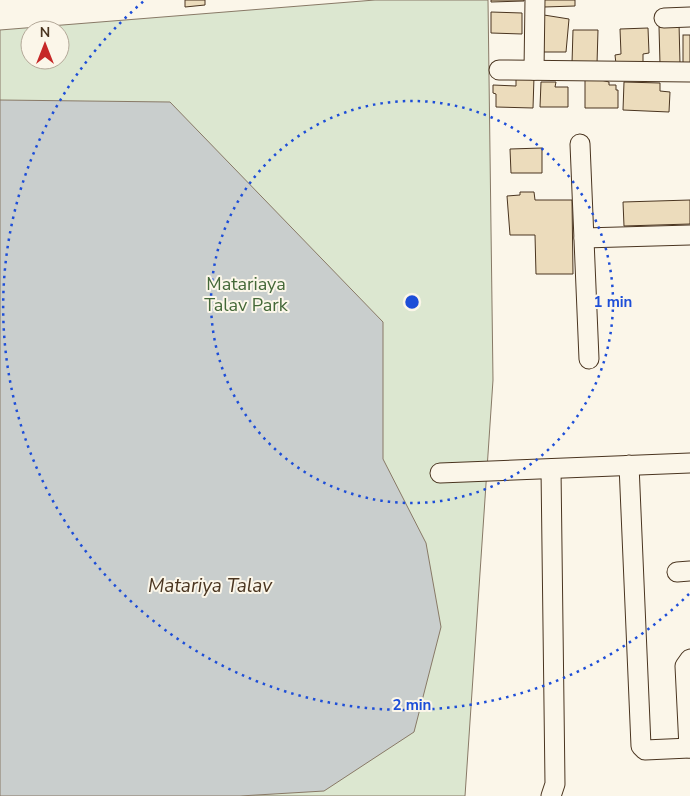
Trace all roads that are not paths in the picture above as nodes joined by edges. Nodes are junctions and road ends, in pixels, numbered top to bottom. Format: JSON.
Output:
{"nodes":[{"id":1,"x":535,"y":0,"type":"edge"},
{"id":2,"x":690,"y":17,"type":"edge"},
{"id":3,"x":664,"y":18,"type":"dead end"},
{"id":4,"x":499,"y":70,"type":"dead end"},
{"id":5,"x":534,"y":70,"type":"junction"},
{"id":6,"x":690,"y":72,"type":"edge"},
{"id":7,"x":580,"y":144,"type":"dead end"},
{"id":8,"x":690,"y":235,"type":"edge"},
{"id":9,"x":584,"y":238,"type":"junction"},
{"id":10,"x":589,"y":359,"type":"dead end"},
{"id":11,"x":690,"y":463,"type":"edge"},
{"id":12,"x":629,"y":466,"type":"junction"},
{"id":13,"x":551,"y":468,"type":"junction"},
{"id":14,"x":440,"y":473,"type":"dead end"},
{"id":15,"x":690,"y":659,"type":"edge"},
{"id":16,"x":689,"y":748,"type":"edge"},
{"id":17,"x":551,"y":796,"type":"edge"}],
"edges":[{"from":1,"to":5,"type":"street"},
{"from":2,"to":3,"type":"street"},
{"from":4,"to":5,"type":"street"},
{"from":5,"to":6,"type":"street"},
{"from":7,"to":9,"type":"street"},
{"from":8,"to":9,"type":"street"},
{"from":9,"to":10,"type":"street"},
{"from":11,"to":12,"type":"street"},
{"from":12,"to":13,"type":"street"},
{"from":12,"to":16,"type":"street"},
{"from":13,"to":14,"type":"street"},
{"from":13,"to":17,"type":"street"},
{"from":15,"to":16,"type":"street"}]}
